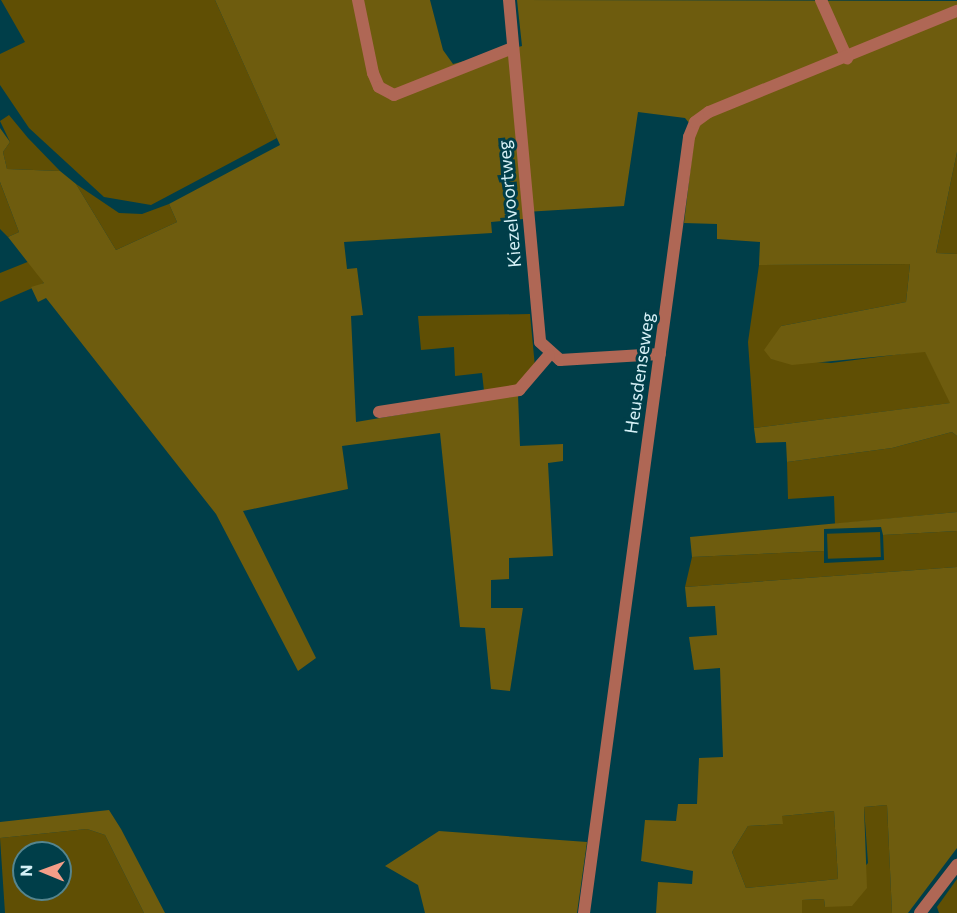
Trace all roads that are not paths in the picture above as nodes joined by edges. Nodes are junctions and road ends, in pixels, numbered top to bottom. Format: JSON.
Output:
{"nodes":[{"id":1,"x":358,"y":0,"type":"edge"},
{"id":2,"x":509,"y":0,"type":"edge"},
{"id":3,"x":821,"y":0,"type":"edge"},
{"id":4,"x":957,"y":11,"type":"edge"},
{"id":5,"x":513,"y":48,"type":"junction"},
{"id":6,"x":847,"y":58,"type":"junction"},
{"id":7,"x":660,"y":354,"type":"junction"},
{"id":8,"x":549,"y":355,"type":"junction"},
{"id":9,"x":379,"y":412,"type":"dead end"},
{"id":10,"x":957,"y":865,"type":"edge"},
{"id":11,"x":584,"y":913,"type":"edge"},
{"id":12,"x":920,"y":913,"type":"edge"}],
"edges":[{"from":1,"to":5,"type":"street"},
{"from":2,"to":5,"type":"street","name":"Kiezelvoortweg"},
{"from":3,"to":6,"type":"street"},
{"from":4,"to":6,"type":"street","name":"Heusdenseweg"},
{"from":5,"to":8,"type":"street","name":"Kiezelvoortweg"},
{"from":6,"to":7,"type":"street","name":"Heusdenseweg"},
{"from":7,"to":8,"type":"street"},
{"from":7,"to":11,"type":"street","name":"Heusdenseweg"},
{"from":8,"to":9,"type":"street"},
{"from":10,"to":12,"type":"street"}]}
